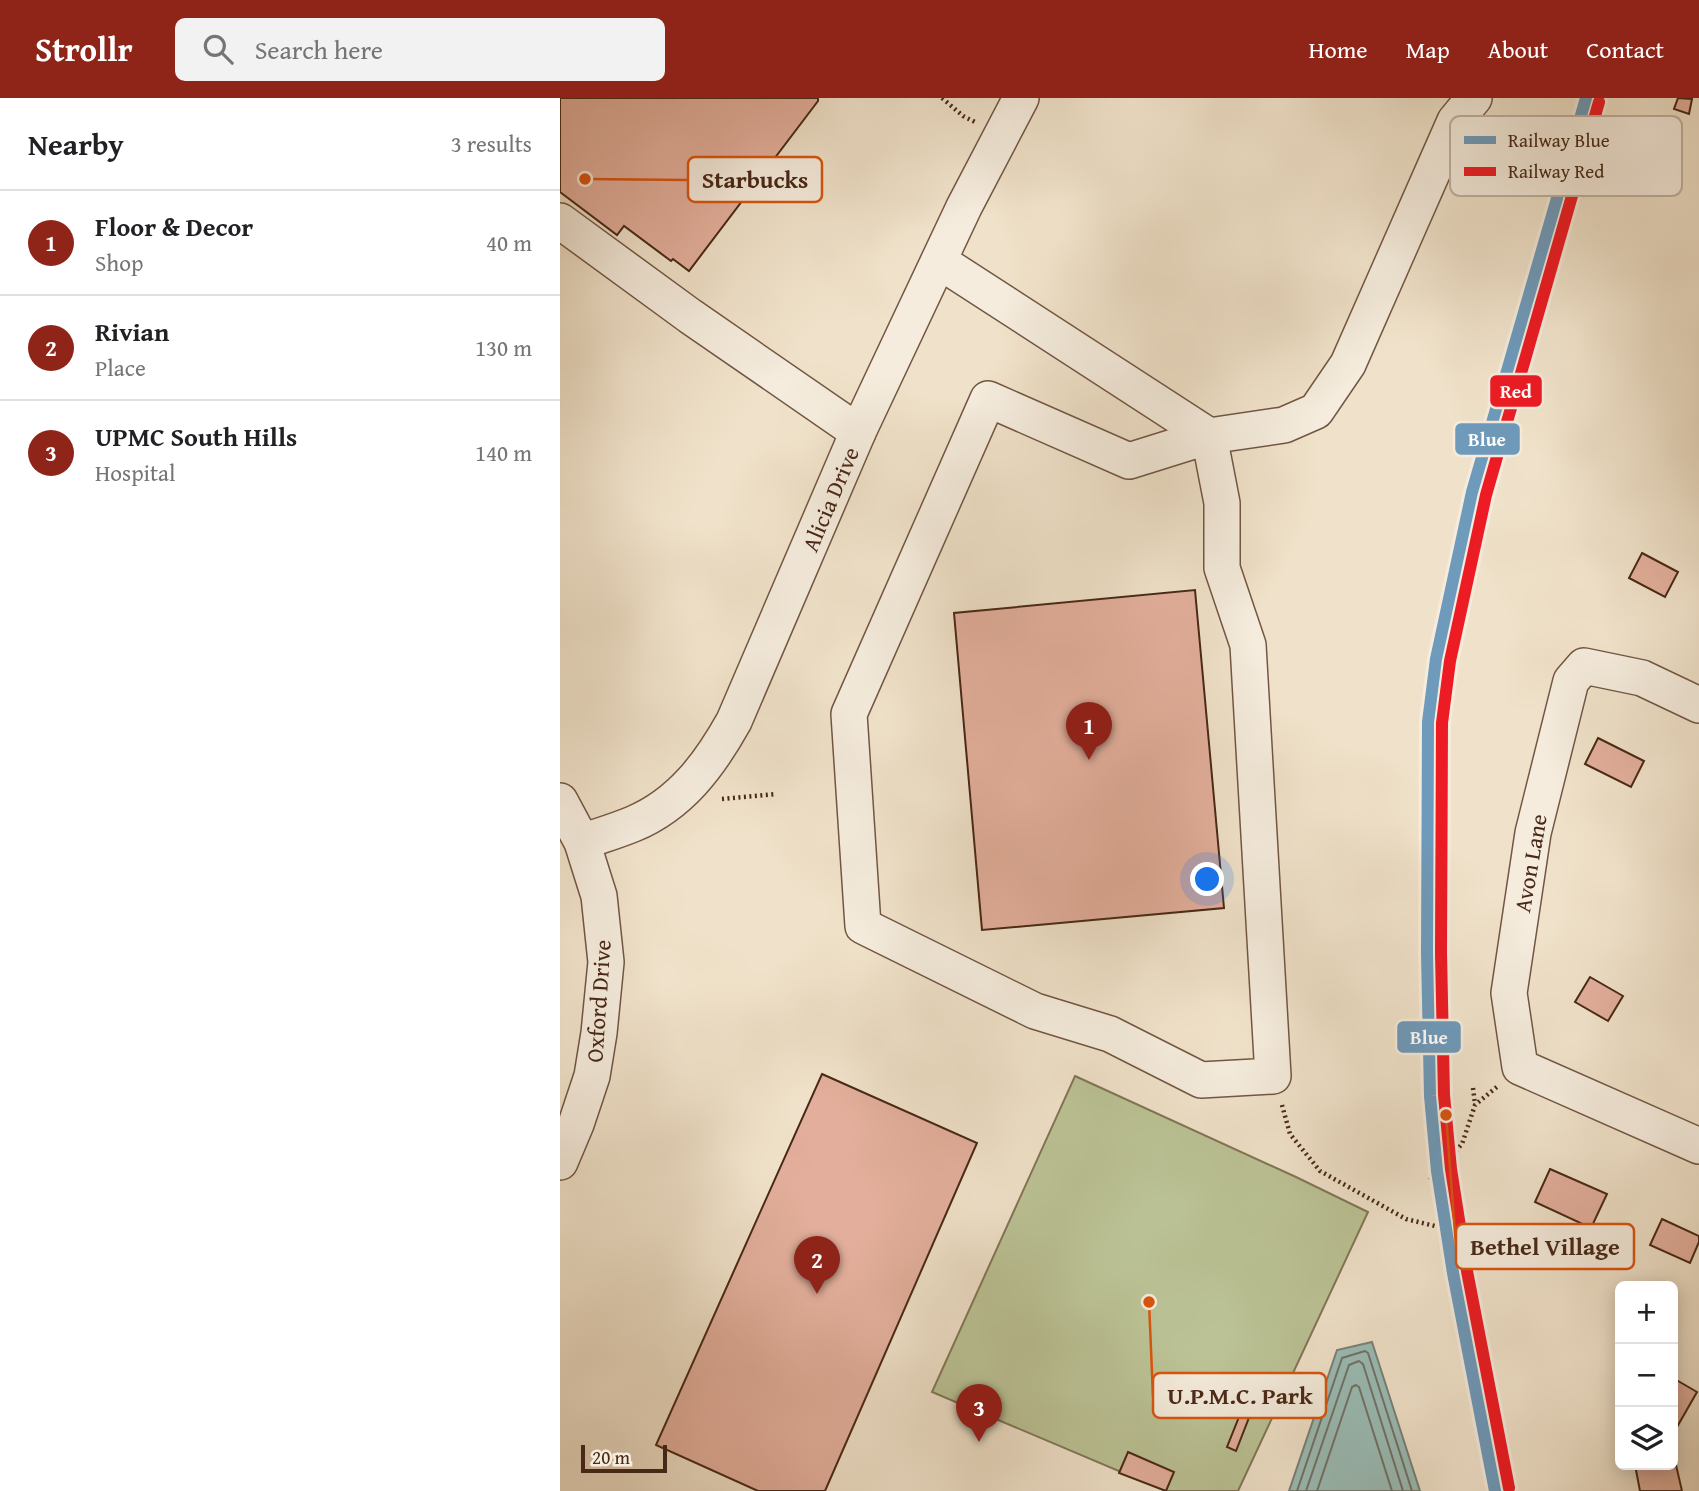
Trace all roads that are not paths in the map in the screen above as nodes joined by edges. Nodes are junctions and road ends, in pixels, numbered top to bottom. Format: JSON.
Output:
{"nodes":[{"id":1,"x":1021,"y":98,"type":"edge"},
{"id":2,"x":1475,"y":98,"type":"edge"},
{"id":3,"x":1459,"y":116,"type":"edge"},
{"id":4,"x":1450,"y":132,"type":"edge"},
{"id":5,"x":560,"y":221,"type":"edge"},
{"id":6,"x":939,"y":261,"type":"junction"},
{"id":7,"x":858,"y":432,"type":"junction"},
{"id":8,"x":1209,"y":436,"type":"junction"},
{"id":9,"x":1699,"y":705,"type":"edge"},
{"id":10,"x":560,"y":801,"type":"edge"},
{"id":11,"x":582,"y":842,"type":"junction"},
{"id":12,"x":1699,"y":1146,"type":"edge"},
{"id":13,"x":560,"y":1162,"type":"edge"}],
"edges":[{"from":1,"to":6,"type":"street","name":"Alicia Drive"},
{"from":2,"to":3,"type":"street"},
{"from":4,"to":8,"type":"street"},
{"from":5,"to":7,"type":"street"},
{"from":6,"to":7,"type":"street","name":"Alicia Drive"},
{"from":6,"to":8,"type":"street"},
{"from":7,"to":11,"type":"street","name":"Alicia Drive"},
{"from":8,"to":8,"type":"street"},
{"from":9,"to":12,"type":"street","name":"Avon Lane"},
{"from":10,"to":11,"type":"street","name":"Oxford Drive"},
{"from":11,"to":13,"type":"street","name":"Oxford Drive"}]}
